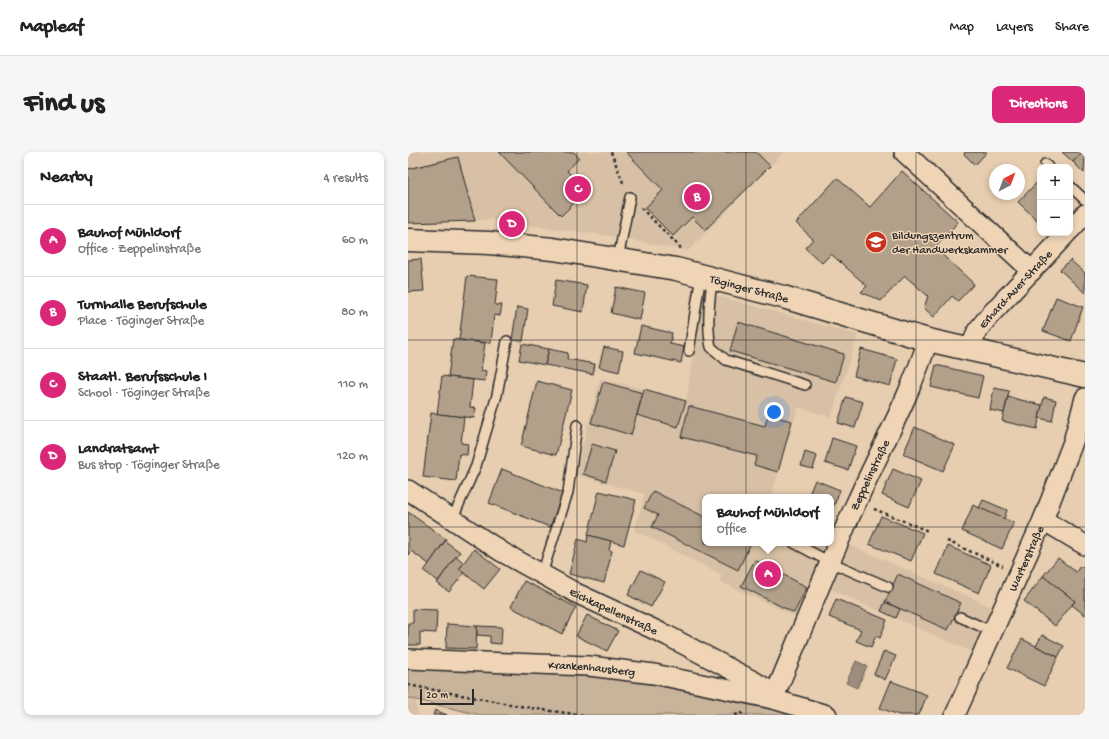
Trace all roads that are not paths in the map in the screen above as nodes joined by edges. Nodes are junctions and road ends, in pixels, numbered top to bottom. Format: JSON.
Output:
{"nodes":[{"id":1,"x":904,"y":152,"type":"edge"},
{"id":2,"x":1073,"y":189,"type":"edge"},
{"id":3,"x":630,"y":196,"type":"dead end"},
{"id":4,"x":1085,"y":200,"type":"edge"},
{"id":5,"x":1085,"y":214,"type":"edge"},
{"id":6,"x":1073,"y":227,"type":"edge"},
{"id":7,"x":1064,"y":236,"type":"edge"},
{"id":8,"x":408,"y":240,"type":"edge"},
{"id":9,"x":618,"y":259,"type":"junction"},
{"id":10,"x":1032,"y":271,"type":"junction"},
{"id":11,"x":707,"y":276,"type":"junction"},
{"id":12,"x":928,"y":340,"type":"junction"},
{"id":13,"x":507,"y":341,"type":"dead end"},
{"id":14,"x":689,"y":350,"type":"dead end"},
{"id":15,"x":970,"y":350,"type":"junction"},
{"id":16,"x":1085,"y":376,"type":"edge"},
{"id":17,"x":805,"y":385,"type":"dead end"},
{"id":18,"x":1085,"y":398,"type":"edge"},
{"id":19,"x":577,"y":424,"type":"dead end"},
{"id":20,"x":408,"y":490,"type":"edge"},
{"id":21,"x":452,"y":520,"type":"junction"},
{"id":22,"x":1043,"y":520,"type":"junction"},
{"id":23,"x":1085,"y":545,"type":"edge"},
{"id":24,"x":800,"y":546,"type":"edge"},
{"id":25,"x":830,"y":562,"type":"junction"},
{"id":26,"x":542,"y":574,"type":"junction"},
{"id":27,"x":888,"y":587,"type":"dead end"},
{"id":28,"x":960,"y":617,"type":"dead end"},
{"id":29,"x":993,"y":632,"type":"junction"},
{"id":30,"x":408,"y":659,"type":"edge"},
{"id":31,"x":774,"y":699,"type":"junction"},
{"id":32,"x":827,"y":715,"type":"edge"},
{"id":33,"x":955,"y":715,"type":"edge"}],
"edges":[{"from":1,"to":10,"type":"street"},
{"from":2,"to":4,"type":"lane"},
{"from":3,"to":9,"type":"lane"},
{"from":5,"to":6,"type":"street"},
{"from":7,"to":10,"type":"street","name":"Erhard-Auer-Straße"},
{"from":8,"to":9,"type":"street","name":"Töginger Straße"},
{"from":9,"to":11,"type":"street","name":"Töginger Straße"},
{"from":10,"to":15,"type":"street","name":"Erhard-Auer-Straße"},
{"from":11,"to":12,"type":"street","name":"Töginger Straße"},
{"from":11,"to":14,"type":"lane"},
{"from":11,"to":17,"type":"lane"},
{"from":12,"to":15,"type":"street","name":"Töginger Straße"},
{"from":12,"to":25,"type":"street","name":"Zeppelinstraße"},
{"from":13,"to":21,"type":"lane"},
{"from":15,"to":16,"type":"street","name":"Töginger Straße"},
{"from":18,"to":22,"type":"street","name":"Warterstraße"},
{"from":19,"to":26,"type":"lane"},
{"from":20,"to":21,"type":"street","name":"Eichkapellenstraße"},
{"from":21,"to":26,"type":"street","name":"Eichkapellenstraße"},
{"from":22,"to":23,"type":"street"},
{"from":22,"to":29,"type":"street","name":"Warterstraße"},
{"from":24,"to":25,"type":"lane"},
{"from":25,"to":27,"type":"lane"},
{"from":25,"to":31,"type":"street","name":"Zeppelinstraße"},
{"from":26,"to":31,"type":"street","name":"Eichkapellenstraße"},
{"from":28,"to":29,"type":"lane"},
{"from":29,"to":33,"type":"street","name":"Warterstraße"},
{"from":30,"to":31,"type":"street","name":"Krankenhausberg"},
{"from":31,"to":32,"type":"street","name":"Eichkapellenstraße"}]}
